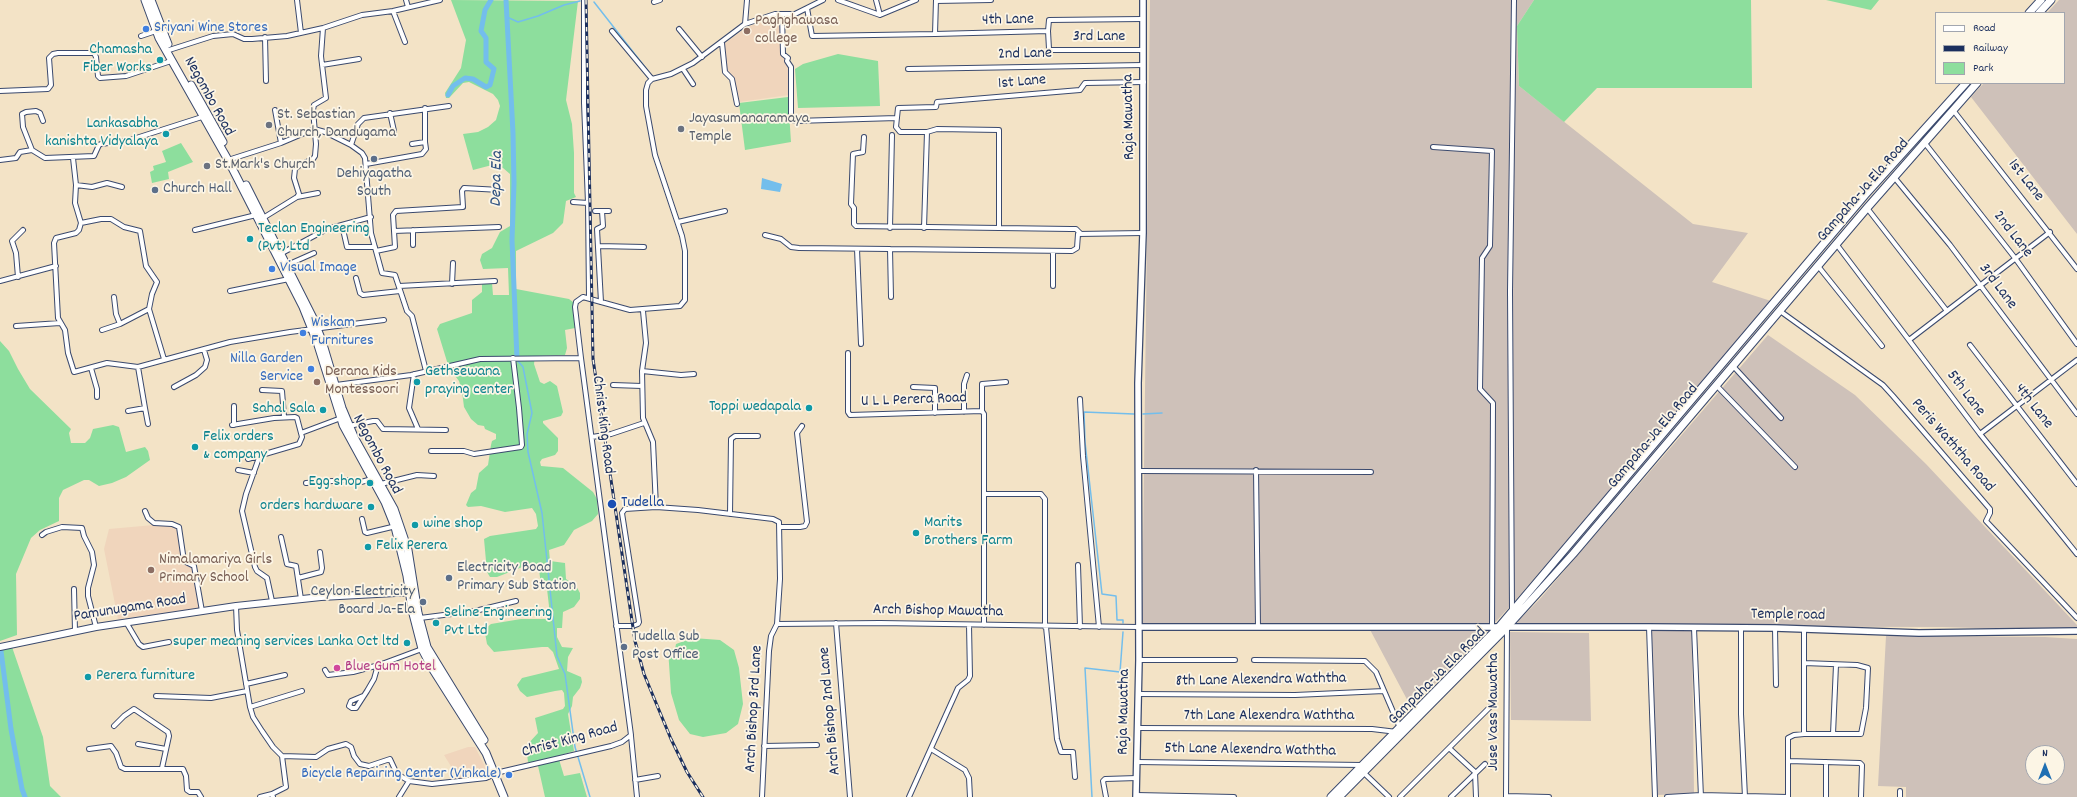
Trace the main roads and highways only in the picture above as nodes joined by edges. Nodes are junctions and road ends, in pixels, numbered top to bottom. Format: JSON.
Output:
{"nodes":[{"id":1,"x":145,"y":0,"type":"edge"},
{"id":2,"x":151,"y":0,"type":"edge"},
{"id":3,"x":2041,"y":0,"type":"edge"},
{"id":4,"x":2051,"y":0,"type":"edge"},
{"id":5,"x":2030,"y":12,"type":"edge"},
{"id":6,"x":2040,"y":12,"type":"edge"},
{"id":7,"x":168,"y":50,"type":"junction"},
{"id":8,"x":1965,"y":84,"type":"edge"},
{"id":9,"x":1976,"y":84,"type":"edge"},
{"id":10,"x":205,"y":116,"type":"junction"},
{"id":11,"x":230,"y":160,"type":"junction"},
{"id":12,"x":315,"y":329,"type":"junction"},
{"id":13,"x":343,"y":417,"type":"junction"},
{"id":14,"x":398,"y":526,"type":"junction"},
{"id":15,"x":412,"y":592,"type":"junction"},
{"id":16,"x":2,"y":646,"type":"edge"},
{"id":17,"x":1400,"y":731,"type":"junction"},
{"id":18,"x":1363,"y":768,"type":"junction"},
{"id":19,"x":498,"y":773,"type":"junction"},
{"id":20,"x":504,"y":797,"type":"edge"},
{"id":21,"x":509,"y":797,"type":"edge"},
{"id":22,"x":1331,"y":797,"type":"edge"},
{"id":23,"x":1339,"y":797,"type":"edge"}],
"edges":[{"from":1,"to":7,"type":"highway","name":"Negombo Road"},
{"from":2,"to":7,"type":"highway","name":"Negombo Road"},
{"from":3,"to":5,"type":"highway"},
{"from":4,"to":6,"type":"highway"},
{"from":7,"to":10,"type":"highway","name":"Negombo Road"},
{"from":7,"to":10,"type":"highway","name":"Negombo Road"},
{"from":8,"to":17,"type":"highway","name":"Gampaha-Ja Ela Road"},
{"from":9,"to":17,"type":"highway","name":"Gampaha-Ja Ela Road"},
{"from":10,"to":11,"type":"highway","name":"Negombo Road"},
{"from":11,"to":12,"type":"highway","name":"Negombo Road"},
{"from":11,"to":12,"type":"highway","name":"Negombo Road"},
{"from":12,"to":13,"type":"highway","name":"Negombo Road"},
{"from":12,"to":13,"type":"highway","name":"Negombo Road"},
{"from":13,"to":14,"type":"highway","name":"Negombo Road"},
{"from":13,"to":14,"type":"highway","name":"Negombo Road"},
{"from":14,"to":15,"type":"highway","name":"Negombo Road"},
{"from":15,"to":16,"type":"main road","name":"Pamunugama Road"},
{"from":15,"to":19,"type":"highway","name":"Negombo Road"},
{"from":15,"to":19,"type":"highway","name":"Negombo Road"},
{"from":17,"to":18,"type":"highway","name":"Gampaha-Ja Ela Road"},
{"from":18,"to":22,"type":"highway","name":"Gampaha-Ja Ela Road"},
{"from":18,"to":23,"type":"highway","name":"Gampaha-Ja Ela Road"},
{"from":19,"to":20,"type":"highway","name":"Negombo Road"},
{"from":19,"to":21,"type":"highway","name":"Negombo Road"}]}
